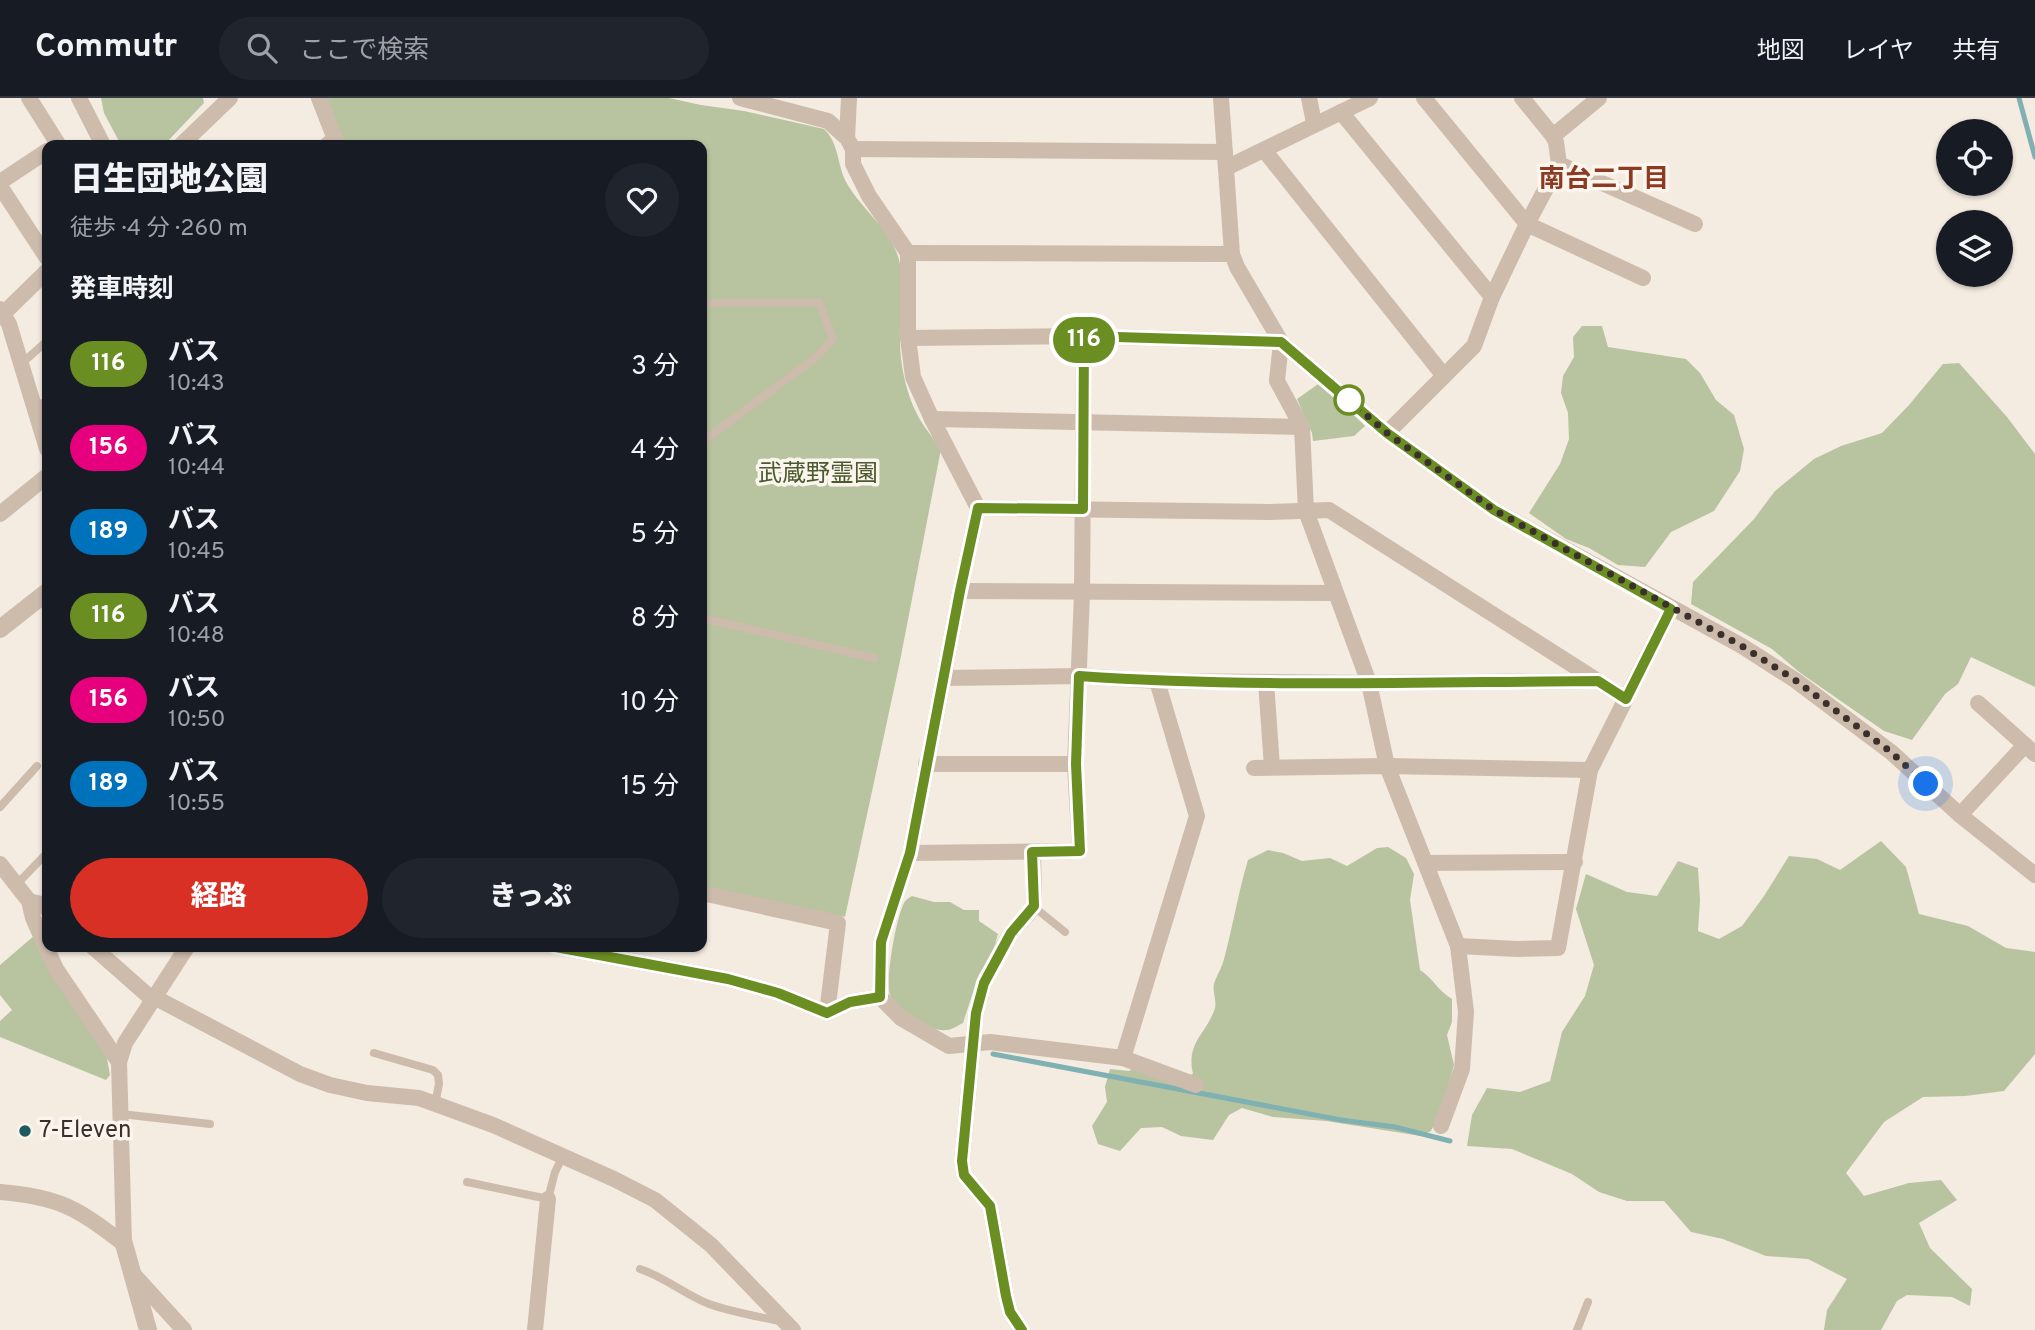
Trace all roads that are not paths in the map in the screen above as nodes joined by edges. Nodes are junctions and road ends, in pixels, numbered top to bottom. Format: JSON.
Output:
{"nodes":[{"id":1,"x":29,"y":98,"type":"edge"},
{"id":2,"x":230,"y":98,"type":"edge"},
{"id":3,"x":319,"y":98,"type":"edge"},
{"id":4,"x":740,"y":98,"type":"edge"},
{"id":5,"x":849,"y":98,"type":"edge"},
{"id":6,"x":1221,"y":98,"type":"edge"},
{"id":7,"x":1310,"y":98,"type":"edge"},
{"id":8,"x":1370,"y":98,"type":"edge"},
{"id":9,"x":1424,"y":98,"type":"edge"},
{"id":10,"x":1522,"y":98,"type":"edge"},
{"id":11,"x":1599,"y":98,"type":"edge"},
{"id":12,"x":82,"y":100,"type":"edge"},
{"id":13,"x":1341,"y":112,"type":"junction"},
{"id":14,"x":1314,"y":123,"type":"junction"},
{"id":15,"x":1553,"y":136,"type":"junction"},
{"id":16,"x":55,"y":140,"type":"edge"},
{"id":17,"x":100,"y":140,"type":"edge"},
{"id":18,"x":186,"y":140,"type":"edge"},
{"id":19,"x":334,"y":140,"type":"edge"},
{"id":20,"x":850,"y":144,"type":"junction"},
{"id":21,"x":1264,"y":150,"type":"junction"},
{"id":22,"x":42,"y":155,"type":"edge"},
{"id":23,"x":1226,"y":160,"type":"junction"},
{"id":24,"x":1559,"y":164,"type":"junction"},
{"id":25,"x":0,"y":184,"type":"edge"},
{"id":26,"x":1527,"y":224,"type":"junction"},
{"id":27,"x":1695,"y":224,"type":"dead end"},
{"id":28,"x":42,"y":250,"type":"edge"},
{"id":29,"x":908,"y":253,"type":"junction"},
{"id":30,"x":1232,"y":254,"type":"junction"},
{"id":31,"x":42,"y":275,"type":"edge"},
{"id":32,"x":1643,"y":278,"type":"dead end"},
{"id":33,"x":1492,"y":298,"type":"junction"},
{"id":34,"x":707,"y":303,"type":"edge"},
{"id":35,"x":2,"y":311,"type":"edge"},
{"id":36,"x":1084,"y":336,"type":"junction"},
{"id":37,"x":908,"y":338,"type":"junction"},
{"id":38,"x":1281,"y":342,"type":"junction"},
{"id":39,"x":42,"y":345,"type":"edge"},
{"id":40,"x":21,"y":364,"type":"junction"},
{"id":41,"x":1444,"y":376,"type":"junction"},
{"id":42,"x":42,"y":404,"type":"edge"},
{"id":43,"x":34,"y":410,"type":"junction"},
{"id":44,"x":932,"y":419,"type":"junction"},
{"id":45,"x":1082,"y":422,"type":"junction"},
{"id":46,"x":1302,"y":427,"type":"junction"},
{"id":47,"x":1387,"y":433,"type":"junction"},
{"id":48,"x":42,"y":434,"type":"edge"},
{"id":49,"x":707,"y":438,"type":"edge"},
{"id":50,"x":42,"y":480,"type":"edge"},
{"id":51,"x":978,"y":508,"type":"junction"},
{"id":52,"x":1083,"y":509,"type":"junction"},
{"id":53,"x":1306,"y":511,"type":"junction"},
{"id":54,"x":0,"y":513,"type":"edge"},
{"id":55,"x":960,"y":591,"type":"junction"},
{"id":56,"x":1335,"y":593,"type":"junction"},
{"id":57,"x":1082,"y":594,"type":"junction"},
{"id":58,"x":42,"y":596,"type":"edge"},
{"id":59,"x":1671,"y":609,"type":"junction"},
{"id":60,"x":707,"y":619,"type":"edge"},
{"id":61,"x":0,"y":629,"type":"edge"},
{"id":62,"x":874,"y":658,"type":"dead end"},
{"id":63,"x":1079,"y":676,"type":"junction"},
{"id":64,"x":944,"y":678,"type":"junction"},
{"id":65,"x":1157,"y":681,"type":"junction"},
{"id":66,"x":1598,"y":681,"type":"junction"},
{"id":67,"x":1266,"y":682,"type":"junction"},
{"id":68,"x":1369,"y":683,"type":"junction"},
{"id":69,"x":1626,"y":699,"type":"junction"},
{"id":70,"x":1978,"y":703,"type":"dead end"},
{"id":71,"x":2030,"y":749,"type":"edge"},
{"id":72,"x":926,"y":764,"type":"junction"},
{"id":73,"x":1076,"y":764,"type":"junction"},
{"id":74,"x":37,"y":766,"type":"dead end"},
{"id":75,"x":1272,"y":766,"type":"junction"},
{"id":76,"x":1387,"y":766,"type":"junction"},
{"id":77,"x":1254,"y":768,"type":"dead end"},
{"id":78,"x":1590,"y":770,"type":"junction"},
{"id":79,"x":0,"y":807,"type":"edge"},
{"id":80,"x":1960,"y":815,"type":"junction"},
{"id":81,"x":1032,"y":852,"type":"junction"},
{"id":82,"x":910,"y":853,"type":"junction"},
{"id":83,"x":42,"y":857,"type":"edge"},
{"id":84,"x":1575,"y":862,"type":"junction"},
{"id":85,"x":1426,"y":863,"type":"junction"},
{"id":86,"x":0,"y":864,"type":"edge"},
{"id":87,"x":2035,"y":875,"type":"edge"},
{"id":88,"x":9,"y":884,"type":"edge"},
{"id":89,"x":707,"y":894,"type":"edge"},
{"id":90,"x":29,"y":901,"type":"junction"},
{"id":91,"x":42,"y":905,"type":"edge"},
{"id":92,"x":1034,"y":906,"type":"junction"},
{"id":93,"x":1065,"y":932,"type":"dead end"},
{"id":94,"x":42,"y":938,"type":"edge"},
{"id":95,"x":1458,"y":946,"type":"junction"},
{"id":96,"x":48,"y":952,"type":"edge"},
{"id":97,"x":99,"y":952,"type":"edge"},
{"id":98,"x":184,"y":952,"type":"edge"},
{"id":99,"x":583,"y":952,"type":"edge"},
{"id":100,"x":880,"y":997,"type":"junction"},
{"id":101,"x":153,"y":998,"type":"junction"},
{"id":102,"x":827,"y":1013,"type":"junction"},
{"id":103,"x":975,"y":1044,"type":"junction"},
{"id":104,"x":374,"y":1053,"type":"dead end"},
{"id":105,"x":1123,"y":1058,"type":"junction"},
{"id":106,"x":119,"y":1062,"type":"junction"},
{"id":107,"x":1196,"y":1086,"type":"dead end"},
{"id":108,"x":435,"y":1104,"type":"junction"},
{"id":109,"x":121,"y":1114,"type":"junction"},
{"id":110,"x":210,"y":1124,"type":"dead end"},
{"id":111,"x":1441,"y":1126,"type":"dead end"},
{"id":112,"x":562,"y":1158,"type":"junction"},
{"id":113,"x":467,"y":1182,"type":"dead end"},
{"id":114,"x":0,"y":1192,"type":"edge"},
{"id":115,"x":548,"y":1199,"type":"junction"},
{"id":116,"x":124,"y":1244,"type":"junction"},
{"id":117,"x":640,"y":1269,"type":"dead end"},
{"id":118,"x":133,"y":1274,"type":"junction"},
{"id":119,"x":1588,"y":1302,"type":"dead end"},
{"id":120,"x":788,"y":1326,"type":"edge"},
{"id":121,"x":148,"y":1330,"type":"edge"},
{"id":122,"x":184,"y":1330,"type":"edge"},
{"id":123,"x":535,"y":1330,"type":"edge"},
{"id":124,"x":1022,"y":1330,"type":"edge"},
{"id":125,"x":1577,"y":1330,"type":"edge"}],
"edges":[{"from":1,"to":16,"type":"street"},
{"from":2,"to":18,"type":"street"},
{"from":3,"to":19,"type":"street"},
{"from":4,"to":20,"type":"street"},
{"from":5,"to":20,"type":"street"},
{"from":6,"to":23,"type":"street"},
{"from":7,"to":14,"type":"street"},
{"from":8,"to":13,"type":"street"},
{"from":9,"to":26,"type":"street"},
{"from":10,"to":15,"type":"street"},
{"from":11,"to":15,"type":"street"},
{"from":12,"to":17,"type":"street"},
{"from":13,"to":14,"type":"street"},
{"from":13,"to":33,"type":"street"},
{"from":14,"to":21,"type":"street"},
{"from":15,"to":24,"type":"street"},
{"from":20,"to":23,"type":"street"},
{"from":20,"to":29,"type":"street"},
{"from":21,"to":23,"type":"street"},
{"from":21,"to":41,"type":"street"},
{"from":22,"to":25,"type":"street"},
{"from":23,"to":30,"type":"street"},
{"from":24,"to":26,"type":"street"},
{"from":24,"to":27,"type":"street"},
{"from":25,"to":28,"type":"street"},
{"from":26,"to":32,"type":"street"},
{"from":26,"to":33,"type":"street"},
{"from":29,"to":30,"type":"street"},
{"from":29,"to":37,"type":"street"},
{"from":30,"to":38,"type":"street"},
{"from":31,"to":35,"type":"street"},
{"from":33,"to":41,"type":"street"},
{"from":34,"to":49,"type":"lane"},
{"from":35,"to":40,"type":"street"},
{"from":36,"to":37,"type":"street"},
{"from":36,"to":38,"type":"street"},
{"from":36,"to":45,"type":"street"},
{"from":37,"to":44,"type":"street"},
{"from":38,"to":46,"type":"street"},
{"from":38,"to":47,"type":"street"},
{"from":39,"to":40,"type":"lane"},
{"from":40,"to":43,"type":"street"},
{"from":41,"to":47,"type":"street"},
{"from":42,"to":43,"type":"lane"},
{"from":43,"to":48,"type":"street"},
{"from":44,"to":45,"type":"street"},
{"from":44,"to":51,"type":"street"},
{"from":45,"to":46,"type":"street"},
{"from":45,"to":52,"type":"street"},
{"from":46,"to":53,"type":"street"},
{"from":47,"to":59,"type":"street"},
{"from":50,"to":54,"type":"street"},
{"from":51,"to":52,"type":"street"},
{"from":51,"to":55,"type":"street"},
{"from":52,"to":53,"type":"street"},
{"from":52,"to":57,"type":"street"},
{"from":53,"to":56,"type":"street"},
{"from":53,"to":66,"type":"street"},
{"from":55,"to":57,"type":"street"},
{"from":55,"to":64,"type":"street"},
{"from":56,"to":57,"type":"street"},
{"from":56,"to":68,"type":"street"},
{"from":57,"to":63,"type":"street"},
{"from":58,"to":61,"type":"street"},
{"from":59,"to":69,"type":"street"},
{"from":59,"to":80,"type":"street"},
{"from":60,"to":62,"type":"lane"},
{"from":63,"to":64,"type":"street"},
{"from":63,"to":65,"type":"street"},
{"from":63,"to":73,"type":"street"},
{"from":64,"to":72,"type":"street"},
{"from":65,"to":67,"type":"street"},
{"from":65,"to":105,"type":"street"},
{"from":66,"to":68,"type":"street"},
{"from":66,"to":69,"type":"street"},
{"from":67,"to":68,"type":"street"},
{"from":67,"to":75,"type":"street"},
{"from":68,"to":76,"type":"street"},
{"from":69,"to":78,"type":"street"},
{"from":70,"to":71,"type":"street"},
{"from":71,"to":80,"type":"street"},
{"from":72,"to":73,"type":"street"},
{"from":72,"to":82,"type":"street"},
{"from":73,"to":81,"type":"street"},
{"from":74,"to":79,"type":"lane"},
{"from":75,"to":76,"type":"street"},
{"from":75,"to":77,"type":"street"},
{"from":76,"to":78,"type":"street"},
{"from":76,"to":85,"type":"street"},
{"from":78,"to":84,"type":"street"},
{"from":80,"to":87,"type":"street"},
{"from":81,"to":82,"type":"street"},
{"from":81,"to":92,"type":"street"},
{"from":82,"to":100,"type":"street"},
{"from":83,"to":88,"type":"lane"},
{"from":84,"to":85,"type":"street"},
{"from":84,"to":95,"type":"street"},
{"from":85,"to":95,"type":"street"},
{"from":86,"to":88,"type":"street"},
{"from":88,"to":90,"type":"street"},
{"from":89,"to":102,"type":"street"},
{"from":90,"to":91,"type":"street"},
{"from":90,"to":94,"type":"street"},
{"from":92,"to":93,"type":"lane"},
{"from":92,"to":103,"type":"street"},
{"from":95,"to":111,"type":"street"},
{"from":96,"to":106,"type":"street"},
{"from":97,"to":101,"type":"street"},
{"from":98,"to":101,"type":"street"},
{"from":99,"to":102,"type":"street"},
{"from":100,"to":102,"type":"street"},
{"from":100,"to":103,"type":"street"},
{"from":101,"to":106,"type":"street"},
{"from":101,"to":108,"type":"street"},
{"from":103,"to":105,"type":"street"},
{"from":103,"to":124,"type":"street"},
{"from":104,"to":108,"type":"lane"},
{"from":105,"to":107,"type":"street"},
{"from":106,"to":109,"type":"street"},
{"from":108,"to":112,"type":"street"},
{"from":109,"to":110,"type":"lane"},
{"from":109,"to":116,"type":"street"},
{"from":112,"to":115,"type":"lane"},
{"from":112,"to":120,"type":"street"},
{"from":113,"to":115,"type":"lane"},
{"from":114,"to":116,"type":"street"},
{"from":115,"to":123,"type":"street"},
{"from":116,"to":118,"type":"street"},
{"from":117,"to":120,"type":"lane"},
{"from":118,"to":121,"type":"street"},
{"from":118,"to":122,"type":"street"},
{"from":119,"to":125,"type":"lane"}]}
